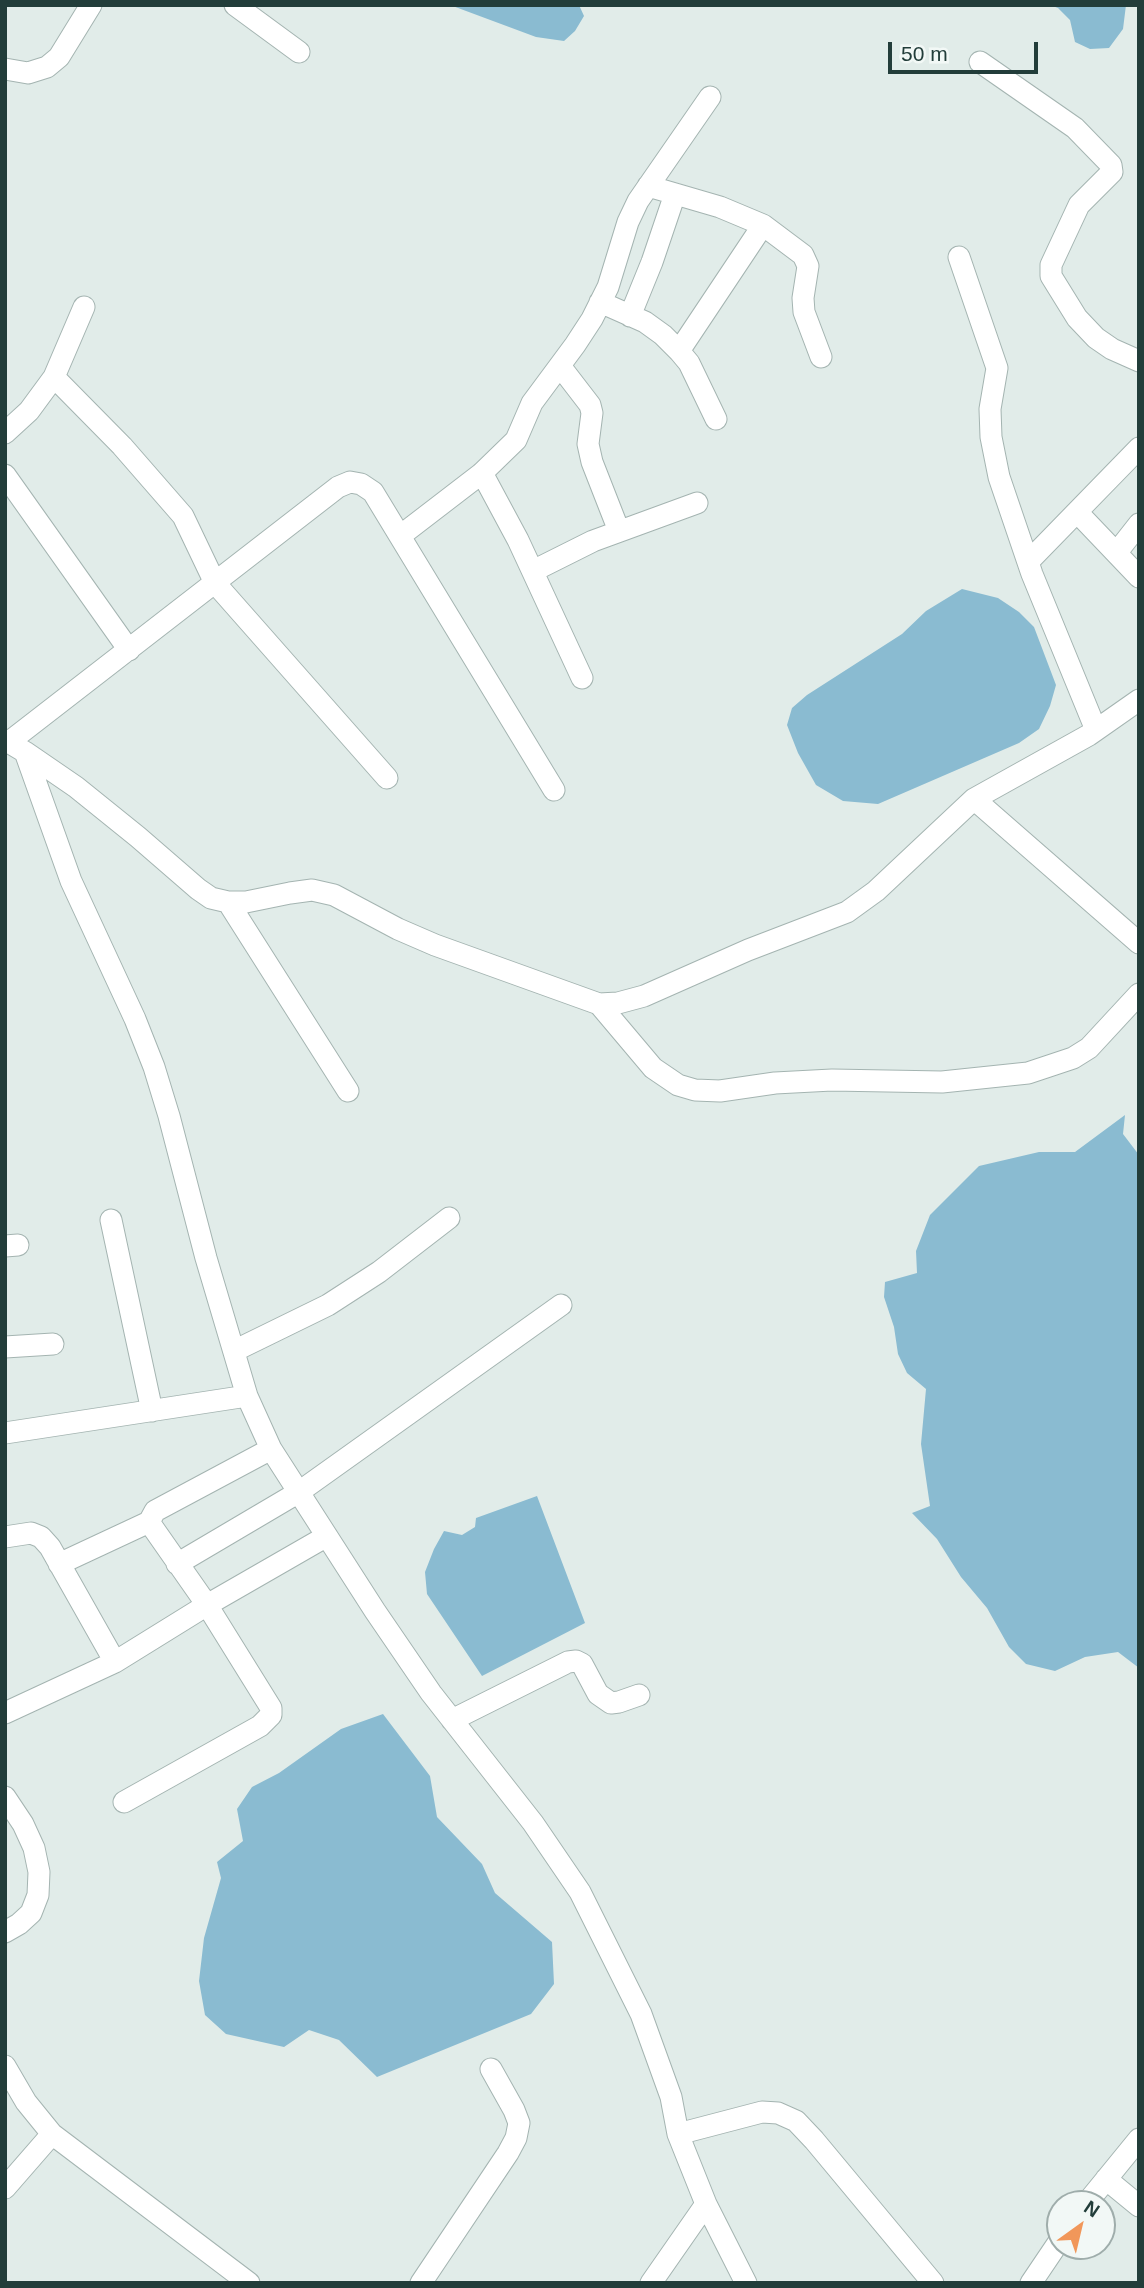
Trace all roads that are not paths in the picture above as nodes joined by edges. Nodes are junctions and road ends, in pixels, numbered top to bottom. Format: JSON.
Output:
{"nodes":[{"id":1,"x":91,"y":5,"type":"edge"},
{"id":2,"x":235,"y":5,"type":"edge"},
{"id":3,"x":299,"y":52,"type":"dead end"},
{"id":4,"x":980,"y":62,"type":"dead end"},
{"id":5,"x":5,"y":69,"type":"edge"},
{"id":6,"x":710,"y":97,"type":"dead end"},
{"id":7,"x":648,"y":186,"type":"junction"},
{"id":8,"x":675,"y":194,"type":"junction"},
{"id":9,"x":762,"y":225,"type":"junction"},
{"id":10,"x":959,"y":257,"type":"dead end"},
{"id":11,"x":600,"y":302,"type":"junction"},
{"id":12,"x":84,"y":307,"type":"dead end"},
{"id":13,"x":630,"y":316,"type":"junction"},
{"id":14,"x":679,"y":351,"type":"junction"},
{"id":15,"x":821,"y":358,"type":"dead end"},
{"id":16,"x":1139,"y":361,"type":"edge"},
{"id":17,"x":560,"y":366,"type":"junction"},
{"id":18,"x":54,"y":377,"type":"junction"},
{"id":19,"x":716,"y":419,"type":"dead end"},
{"id":20,"x":5,"y":433,"type":"edge"},
{"id":21,"x":1139,"y":448,"type":"edge"},
{"id":22,"x":482,"y":473,"type":"junction"},
{"id":23,"x":5,"y":475,"type":"edge"},
{"id":24,"x":697,"y":503,"type":"dead end"},
{"id":25,"x":1077,"y":512,"type":"junction"},
{"id":26,"x":1139,"y":524,"type":"edge"},
{"id":27,"x":620,"y":531,"type":"junction"},
{"id":28,"x":400,"y":536,"type":"junction"},
{"id":29,"x":1116,"y":552,"type":"junction"},
{"id":30,"x":1028,"y":562,"type":"junction"},
{"id":31,"x":533,"y":571,"type":"junction"},
{"id":32,"x":1139,"y":577,"type":"edge"},
{"id":33,"x":215,"y":583,"type":"junction"},
{"id":34,"x":129,"y":649,"type":"junction"},
{"id":35,"x":582,"y":678,"type":"dead end"},
{"id":36,"x":1139,"y":700,"type":"edge"},
{"id":37,"x":1096,"y":730,"type":"junction"},
{"id":38,"x":13,"y":745,"type":"edge"},
{"id":39,"x":387,"y":778,"type":"dead end"},
{"id":40,"x":554,"y":790,"type":"dead end"},
{"id":41,"x":974,"y":799,"type":"junction"},
{"id":42,"x":228,"y":902,"type":"junction"},
{"id":43,"x":1139,"y":943,"type":"edge"},
{"id":44,"x":1139,"y":994,"type":"edge"},
{"id":45,"x":599,"y":1004,"type":"junction"},
{"id":46,"x":348,"y":1091,"type":"dead end"},
{"id":47,"x":450,"y":1218,"type":"dead end"},
{"id":48,"x":111,"y":1220,"type":"dead end"},
{"id":49,"x":561,"y":1305,"type":"dead end"},
{"id":50,"x":53,"y":1344,"type":"dead end"},
{"id":51,"x":5,"y":1347,"type":"edge"},
{"id":52,"x":234,"y":1351,"type":"junction"},
{"id":53,"x":247,"y":1396,"type":"junction"},
{"id":54,"x":152,"y":1411,"type":"junction"},
{"id":55,"x":5,"y":1433,"type":"edge"},
{"id":56,"x":271,"y":1449,"type":"junction"},
{"id":57,"x":299,"y":1492,"type":"junction"},
{"id":58,"x":149,"y":1522,"type":"junction"},
{"id":59,"x":327,"y":1536,"type":"junction"},
{"id":60,"x":5,"y":1537,"type":"edge"},
{"id":61,"x":59,"y":1564,"type":"junction"},
{"id":62,"x":177,"y":1564,"type":"junction"},
{"id":63,"x":207,"y":1605,"type":"junction"},
{"id":64,"x":115,"y":1662,"type":"junction"},
{"id":65,"x":639,"y":1695,"type":"dead end"},
{"id":66,"x":5,"y":1713,"type":"edge"},
{"id":67,"x":452,"y":1720,"type":"junction"},
{"id":68,"x":5,"y":1797,"type":"edge"},
{"id":69,"x":124,"y":1802,"type":"dead end"},
{"id":70,"x":5,"y":1932,"type":"edge"},
{"id":71,"x":5,"y":2066,"type":"edge"},
{"id":72,"x":491,"y":2069,"type":"dead end"},
{"id":73,"x":52,"y":2134,"type":"junction"},
{"id":74,"x":678,"y":2134,"type":"junction"},
{"id":75,"x":1139,"y":2139,"type":"edge"},
{"id":76,"x":1106,"y":2179,"type":"junction"},
{"id":77,"x":5,"y":2188,"type":"edge"},
{"id":78,"x":1097,"y":2190,"type":"edge"},
{"id":79,"x":706,"y":2204,"type":"junction"},
{"id":80,"x":1139,"y":2206,"type":"edge"},
{"id":81,"x":1047,"y":2260,"type":"edge"},
{"id":82,"x":225,"y":2276,"type":"edge"},
{"id":83,"x":249,"y":2283,"type":"edge"},
{"id":84,"x":421,"y":2283,"type":"edge"},
{"id":85,"x":651,"y":2283,"type":"edge"},
{"id":86,"x":746,"y":2283,"type":"edge"},
{"id":87,"x":933,"y":2283,"type":"edge"},
{"id":88,"x":1031,"y":2283,"type":"edge"}],
"edges":[{"from":1,"to":5,"type":"street"},
{"from":2,"to":3,"type":"street"},
{"from":4,"to":16,"type":"street"},
{"from":6,"to":7,"type":"street"},
{"from":7,"to":8,"type":"street"},
{"from":7,"to":11,"type":"street"},
{"from":8,"to":9,"type":"street"},
{"from":8,"to":13,"type":"street"},
{"from":9,"to":14,"type":"street"},
{"from":9,"to":15,"type":"street"},
{"from":10,"to":30,"type":"street"},
{"from":11,"to":13,"type":"street"},
{"from":11,"to":17,"type":"street"},
{"from":12,"to":18,"type":"street"},
{"from":13,"to":14,"type":"street"},
{"from":14,"to":19,"type":"street"},
{"from":17,"to":22,"type":"street"},
{"from":17,"to":27,"type":"street"},
{"from":18,"to":20,"type":"street"},
{"from":18,"to":33,"type":"street"},
{"from":21,"to":25,"type":"street"},
{"from":22,"to":28,"type":"street"},
{"from":22,"to":31,"type":"street"},
{"from":23,"to":34,"type":"street"},
{"from":24,"to":27,"type":"street"},
{"from":25,"to":29,"type":"street"},
{"from":25,"to":30,"type":"street"},
{"from":26,"to":29,"type":"street"},
{"from":27,"to":31,"type":"street"},
{"from":28,"to":33,"type":"street"},
{"from":28,"to":40,"type":"street"},
{"from":29,"to":32,"type":"street"},
{"from":30,"to":37,"type":"street"},
{"from":31,"to":35,"type":"street"},
{"from":33,"to":34,"type":"street"},
{"from":33,"to":39,"type":"street"},
{"from":34,"to":38,"type":"street"},
{"from":36,"to":37,"type":"street"},
{"from":37,"to":41,"type":"street"},
{"from":38,"to":42,"type":"street"},
{"from":38,"to":52,"type":"street"},
{"from":41,"to":43,"type":"street"},
{"from":41,"to":45,"type":"street"},
{"from":42,"to":45,"type":"street"},
{"from":42,"to":46,"type":"street"},
{"from":44,"to":45,"type":"street"},
{"from":47,"to":52,"type":"street"},
{"from":48,"to":54,"type":"street"},
{"from":49,"to":57,"type":"street"},
{"from":50,"to":51,"type":"street"},
{"from":52,"to":53,"type":"street"},
{"from":53,"to":54,"type":"street"},
{"from":53,"to":56,"type":"street"},
{"from":54,"to":55,"type":"street"},
{"from":56,"to":57,"type":"street"},
{"from":56,"to":58,"type":"street"},
{"from":57,"to":59,"type":"street"},
{"from":57,"to":62,"type":"street"},
{"from":58,"to":61,"type":"street"},
{"from":58,"to":62,"type":"street"},
{"from":59,"to":63,"type":"street"},
{"from":59,"to":67,"type":"street"},
{"from":60,"to":61,"type":"street"},
{"from":61,"to":64,"type":"street"},
{"from":62,"to":63,"type":"street"},
{"from":63,"to":64,"type":"street"},
{"from":63,"to":69,"type":"street"},
{"from":64,"to":66,"type":"street"},
{"from":65,"to":67,"type":"street"},
{"from":67,"to":74,"type":"street"},
{"from":68,"to":70,"type":"street"},
{"from":71,"to":73,"type":"street"},
{"from":72,"to":84,"type":"street"},
{"from":73,"to":77,"type":"street"},
{"from":73,"to":82,"type":"street"},
{"from":74,"to":79,"type":"street"},
{"from":74,"to":87,"type":"street"},
{"from":75,"to":76,"type":"street"},
{"from":76,"to":78,"type":"street"},
{"from":76,"to":80,"type":"street"},
{"from":79,"to":85,"type":"street"},
{"from":79,"to":86,"type":"street"},
{"from":81,"to":88,"type":"street"},
{"from":82,"to":83,"type":"street"}]}
